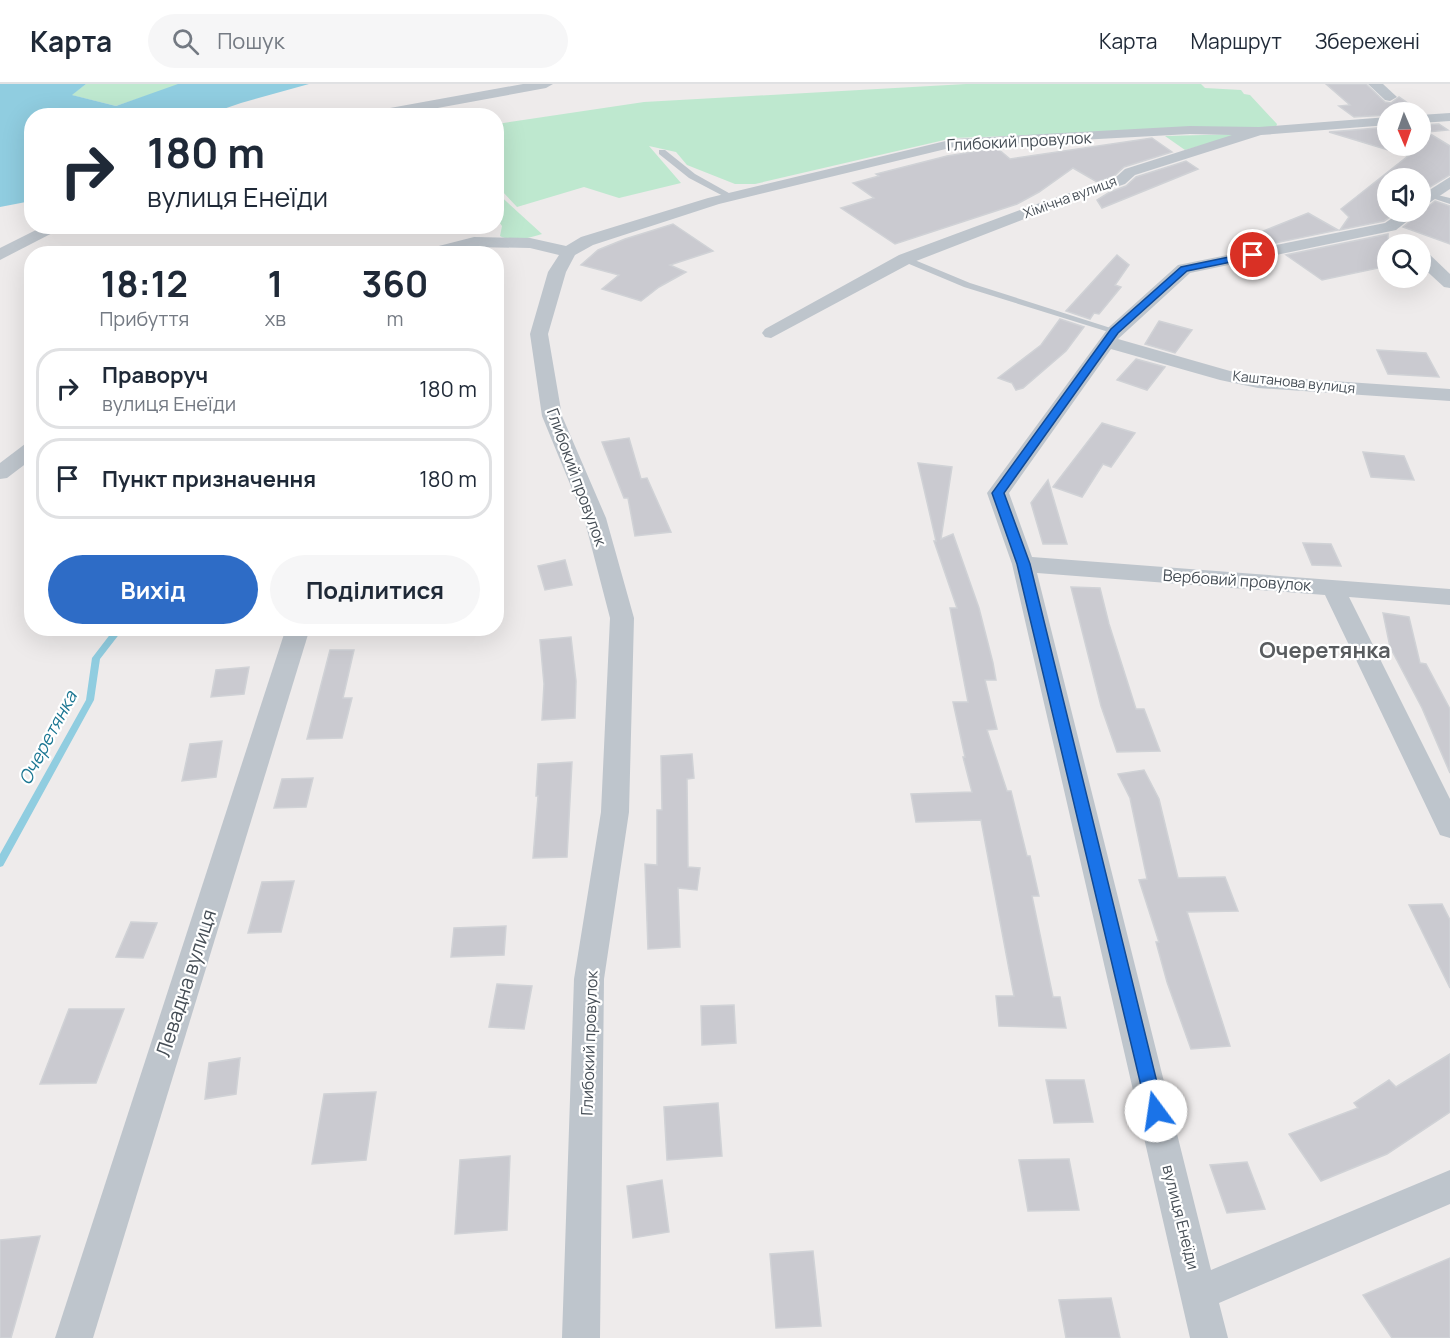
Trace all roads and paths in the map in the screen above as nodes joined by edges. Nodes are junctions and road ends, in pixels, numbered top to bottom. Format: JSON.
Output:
{"nodes":[{"id":1,"x":546,"y":84,"type":"edge"},
{"id":2,"x":1374,"y":84,"type":"edge"},
{"id":3,"x":1390,"y":96,"type":"dead end"},
{"id":4,"x":412,"y":108,"type":"edge"},
{"id":5,"x":1450,"y":117,"type":"edge"},
{"id":6,"x":1431,"y":118,"type":"edge"},
{"id":7,"x":1377,"y":122,"type":"edge"},
{"id":8,"x":1259,"y":131,"type":"junction"},
{"id":9,"x":662,"y":152,"type":"dead end"},
{"id":10,"x":1450,"y":182,"type":"edge"},
{"id":11,"x":1431,"y":196,"type":"edge"},
{"id":12,"x":732,"y":197,"type":"junction"},
{"id":13,"x":1431,"y":200,"type":"edge"},
{"id":14,"x":1450,"y":201,"type":"edge"},
{"id":15,"x":1404,"y":222,"type":"edge"},
{"id":16,"x":42,"y":234,"type":"edge"},
{"id":17,"x":459,"y":246,"type":"edge"},
{"id":18,"x":569,"y":252,"type":"junction"},
{"id":19,"x":0,"y":255,"type":"edge"},
{"id":20,"x":905,"y":259,"type":"junction"},
{"id":21,"x":1431,"y":265,"type":"edge"},
{"id":22,"x":1450,"y":283,"type":"edge"},
{"id":23,"x":771,"y":333,"type":"dead end"},
{"id":24,"x":1111,"y":337,"type":"junction"},
{"id":25,"x":1450,"y":395,"type":"edge"},
{"id":26,"x":24,"y":454,"type":"edge"},
{"id":27,"x":0,"y":473,"type":"edge"},
{"id":28,"x":1023,"y":564,"type":"junction"},
{"id":29,"x":1333,"y":588,"type":"junction"},
{"id":30,"x":1450,"y":597,"type":"edge"},
{"id":31,"x":295,"y":636,"type":"edge"},
{"id":32,"x":1450,"y":827,"type":"edge"},
{"id":33,"x":1450,"y":1187,"type":"edge"},
{"id":34,"x":1200,"y":1293,"type":"junction"},
{"id":35,"x":74,"y":1338,"type":"edge"},
{"id":36,"x":581,"y":1338,"type":"edge"},
{"id":37,"x":1209,"y":1338,"type":"edge"}],
"edges":[{"from":1,"to":4,"type":"street"},
{"from":2,"to":3,"type":"street"},
{"from":5,"to":6,"type":"street"},
{"from":7,"to":8,"type":"street","name":"Хімічна вулиця"},
{"from":8,"to":12,"type":"street","name":"Глибокий провулок"},
{"from":8,"to":20,"type":"street","name":"Хімічна вулиця"},
{"from":9,"to":12,"type":"lane"},
{"from":10,"to":11,"type":"street"},
{"from":12,"to":18,"type":"street","name":"Глибокий провулок"},
{"from":13,"to":14,"type":"lane"},
{"from":15,"to":24,"type":"street","name":"вулиця Енеїди"},
{"from":16,"to":19,"type":"street"},
{"from":17,"to":18,"type":"street"},
{"from":18,"to":36,"type":"street","name":"Глибокий провулок"},
{"from":20,"to":23,"type":"street","name":"Хімічна вулиця"},
{"from":20,"to":24,"type":"lane"},
{"from":21,"to":22,"type":"street"},
{"from":24,"to":25,"type":"street","name":"Каштанова вулиця"},
{"from":24,"to":28,"type":"street","name":"вулиця Енеїди"},
{"from":26,"to":27,"type":"street"},
{"from":28,"to":29,"type":"street","name":"Вербовий провулок"},
{"from":28,"to":34,"type":"street","name":"вулиця Енеїди"},
{"from":29,"to":30,"type":"street","name":"Вербовий провулок"},
{"from":29,"to":32,"type":"street"},
{"from":31,"to":35,"type":"street","name":"Левадна вулиця"},
{"from":33,"to":34,"type":"street"},
{"from":34,"to":37,"type":"street","name":"вулиця Енеїди"}]}
